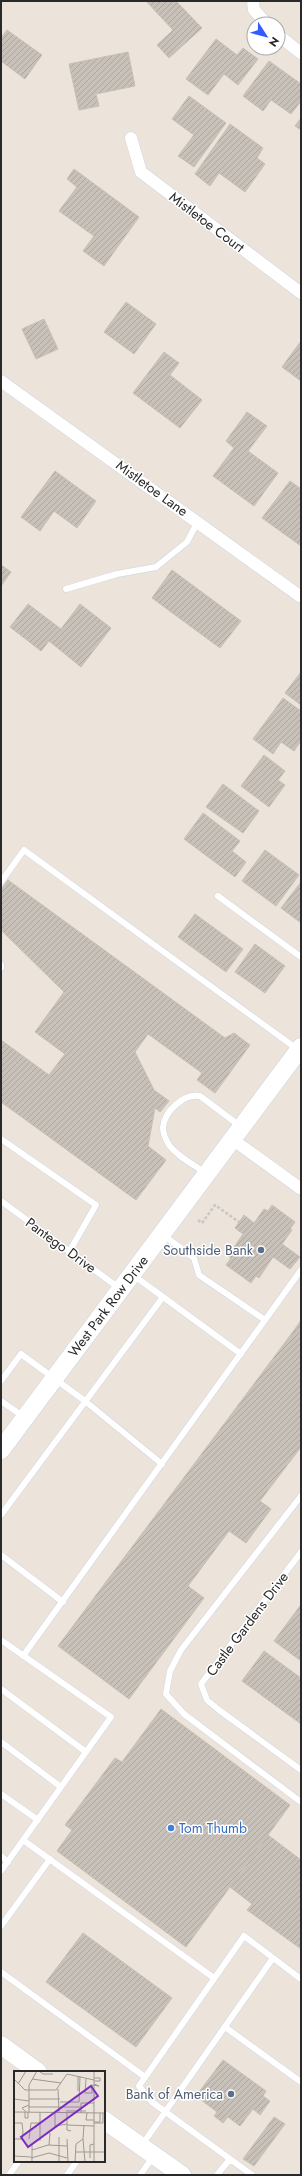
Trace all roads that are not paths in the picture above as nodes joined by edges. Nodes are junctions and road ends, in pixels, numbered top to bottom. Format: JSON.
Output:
{"nodes":[{"id":1,"x":253,"y":1,"type":"edge"},
{"id":2,"x":260,"y":16,"type":"edge"},
{"id":3,"x":286,"y":41,"type":"edge"},
{"id":4,"x":301,"y":53,"type":"edge"},
{"id":5,"x":131,"y":138,"type":"dead end"},
{"id":6,"x":301,"y":292,"type":"edge"},
{"id":7,"x":1,"y":381,"type":"edge"},
{"id":8,"x":198,"y":521,"type":"junction"},
{"id":9,"x":66,"y":589,"type":"dead end"},
{"id":10,"x":301,"y":597,"type":"edge"},
{"id":11,"x":1,"y":882,"type":"edge"},
{"id":12,"x":218,"y":896,"type":"dead end"},
{"id":13,"x":301,"y":957,"type":"edge"},
{"id":14,"x":1,"y":965,"type":"edge"},
{"id":15,"x":1,"y":968,"type":"edge"},
{"id":16,"x":300,"y":1048,"type":"edge"},
{"id":17,"x":237,"y":1133,"type":"junction"},
{"id":18,"x":1,"y":1139,"type":"edge"},
{"id":19,"x":207,"y":1173,"type":"junction"},
{"id":20,"x":301,"y":1189,"type":"edge"},
{"id":21,"x":1,"y":1201,"type":"edge"},
{"id":22,"x":162,"y":1234,"type":"junction"},
{"id":23,"x":69,"y":1252,"type":"junction"},
{"id":24,"x":301,"y":1270,"type":"edge"},
{"id":25,"x":132,"y":1274,"type":"junction"},
{"id":26,"x":120,"y":1289,"type":"junction"},
{"id":27,"x":163,"y":1297,"type":"junction"},
{"id":28,"x":265,"y":1320,"type":"junction"},
{"id":29,"x":241,"y":1354,"type":"junction"},
{"id":30,"x":54,"y":1379,"type":"junction"},
{"id":31,"x":1,"y":1381,"type":"edge"},
{"id":32,"x":1,"y":1400,"type":"edge"},
{"id":33,"x":85,"y":1401,"type":"junction"},
{"id":34,"x":25,"y":1417,"type":"junction"},
{"id":35,"x":1,"y":1450,"type":"edge"},
{"id":36,"x":162,"y":1464,"type":"junction"},
{"id":37,"x":301,"y":1496,"type":"edge"},
{"id":38,"x":1,"y":1515,"type":"edge"},
{"id":39,"x":301,"y":1552,"type":"edge"},
{"id":40,"x":1,"y":1555,"type":"edge"},
{"id":41,"x":63,"y":1602,"type":"junction"},
{"id":42,"x":1,"y":1640,"type":"edge"},
{"id":43,"x":23,"y":1656,"type":"junction"},
{"id":44,"x":1,"y":1689,"type":"edge"},
{"id":45,"x":1,"y":1742,"type":"edge"},
{"id":46,"x":86,"y":1752,"type":"junction"},
{"id":47,"x":301,"y":1770,"type":"edge"},
{"id":48,"x":61,"y":1787,"type":"junction"},
{"id":49,"x":1,"y":1794,"type":"edge"},
{"id":50,"x":301,"y":1802,"type":"edge"},
{"id":51,"x":38,"y":1820,"type":"junction"},
{"id":52,"x":23,"y":1840,"type":"junction"},
{"id":53,"x":1,"y":1856,"type":"edge"},
{"id":54,"x":50,"y":1860,"type":"junction"},
{"id":55,"x":8,"y":1862,"type":"junction"},
{"id":56,"x":1,"y":1871,"type":"edge"},
{"id":57,"x":1,"y":1926,"type":"edge"},
{"id":58,"x":273,"y":1958,"type":"junction"},
{"id":59,"x":1,"y":1972,"type":"edge"},
{"id":60,"x":214,"y":1978,"type":"junction"},
{"id":61,"x":301,"y":1979,"type":"edge"},
{"id":62,"x":226,"y":2027,"type":"junction"},
{"id":63,"x":1,"y":2045,"type":"edge"},
{"id":64,"x":37,"y":2071,"type":"edge"},
{"id":65,"x":145,"y":2077,"type":"junction"},
{"id":66,"x":301,"y":2082,"type":"edge"},
{"id":67,"x":166,"y":2112,"type":"junction"},
{"id":68,"x":105,"y":2121,"type":"edge"},
{"id":69,"x":148,"y":2150,"type":"junction"},
{"id":70,"x":230,"y":2159,"type":"junction"},
{"id":71,"x":18,"y":2162,"type":"edge"},
{"id":72,"x":75,"y":2162,"type":"edge"},
{"id":73,"x":9,"y":2175,"type":"edge"},
{"id":74,"x":67,"y":2175,"type":"edge"},
{"id":75,"x":140,"y":2175,"type":"edge"},
{"id":76,"x":182,"y":2175,"type":"edge"},
{"id":77,"x":217,"y":2175,"type":"edge"},
{"id":78,"x":252,"y":2175,"type":"edge"}],
"edges":[{"from":1,"to":2,"type":"street"},
{"from":3,"to":4,"type":"street"},
{"from":5,"to":6,"type":"street","name":"Mistletoe Court"},
{"from":7,"to":8,"type":"street","name":"Mistletoe Lane"},
{"from":8,"to":9,"type":"lane"},
{"from":8,"to":10,"type":"street","name":"Mistletoe Lane"},
{"from":11,"to":16,"type":"lane"},
{"from":12,"to":13,"type":"lane"},
{"from":14,"to":15,"type":"lane"},
{"from":16,"to":17,"type":"main road","name":"West Park Row Drive"},
{"from":17,"to":19,"type":"main road","name":"West Park Row Drive"},
{"from":17,"to":19,"type":"lane"},
{"from":17,"to":20,"type":"street"},
{"from":18,"to":23,"type":"lane"},
{"from":19,"to":22,"type":"main road","name":"West Park Row Drive"},
{"from":21,"to":23,"type":"lane","name":"Pantego Drive"},
{"from":22,"to":25,"type":"main road","name":"West Park Row Drive"},
{"from":22,"to":28,"type":"lane"},
{"from":23,"to":26,"type":"lane","name":"Pantego Drive"},
{"from":24,"to":28,"type":"lane"},
{"from":25,"to":26,"type":"main road","name":"West Park Row Drive"},
{"from":25,"to":27,"type":"lane"},
{"from":26,"to":30,"type":"main road","name":"West Park Row Drive"},
{"from":27,"to":29,"type":"lane"},
{"from":27,"to":33,"type":"lane"},
{"from":28,"to":29,"type":"lane"},
{"from":29,"to":36,"type":"lane"},
{"from":30,"to":31,"type":"lane"},
{"from":30,"to":33,"type":"lane"},
{"from":30,"to":34,"type":"main road","name":"West Park Row Drive"},
{"from":32,"to":34,"type":"lane"},
{"from":33,"to":36,"type":"lane"},
{"from":33,"to":38,"type":"lane"},
{"from":34,"to":35,"type":"main road","name":"West Park Row Drive"},
{"from":36,"to":41,"type":"lane"},
{"from":37,"to":50,"type":"lane"},
{"from":39,"to":47,"type":"lane","name":"Castle Gardens Drive"},
{"from":40,"to":41,"type":"lane"},
{"from":41,"to":43,"type":"lane"},
{"from":42,"to":43,"type":"lane"},
{"from":43,"to":46,"type":"lane"},
{"from":44,"to":46,"type":"lane"},
{"from":45,"to":48,"type":"lane"},
{"from":46,"to":48,"type":"lane"},
{"from":48,"to":51,"type":"lane"},
{"from":49,"to":51,"type":"lane"},
{"from":51,"to":52,"type":"lane"},
{"from":52,"to":54,"type":"lane"},
{"from":52,"to":55,"type":"lane"},
{"from":53,"to":55,"type":"lane"},
{"from":54,"to":57,"type":"lane"},
{"from":54,"to":60,"type":"lane"},
{"from":55,"to":56,"type":"lane"},
{"from":58,"to":60,"type":"lane"},
{"from":58,"to":61,"type":"lane"},
{"from":58,"to":62,"type":"lane"},
{"from":59,"to":65,"type":"lane"},
{"from":60,"to":65,"type":"lane"},
{"from":62,"to":66,"type":"lane"},
{"from":62,"to":67,"type":"lane"},
{"from":63,"to":64,"type":"main road"},
{"from":65,"to":67,"type":"lane"},
{"from":67,"to":69,"type":"lane"},
{"from":67,"to":70,"type":"lane"},
{"from":68,"to":69,"type":"main road"},
{"from":69,"to":75,"type":"lane"},
{"from":69,"to":76,"type":"main road"},
{"from":70,"to":77,"type":"lane"},
{"from":70,"to":78,"type":"lane"},
{"from":71,"to":73,"type":"lane"},
{"from":72,"to":74,"type":"lane"}]}
